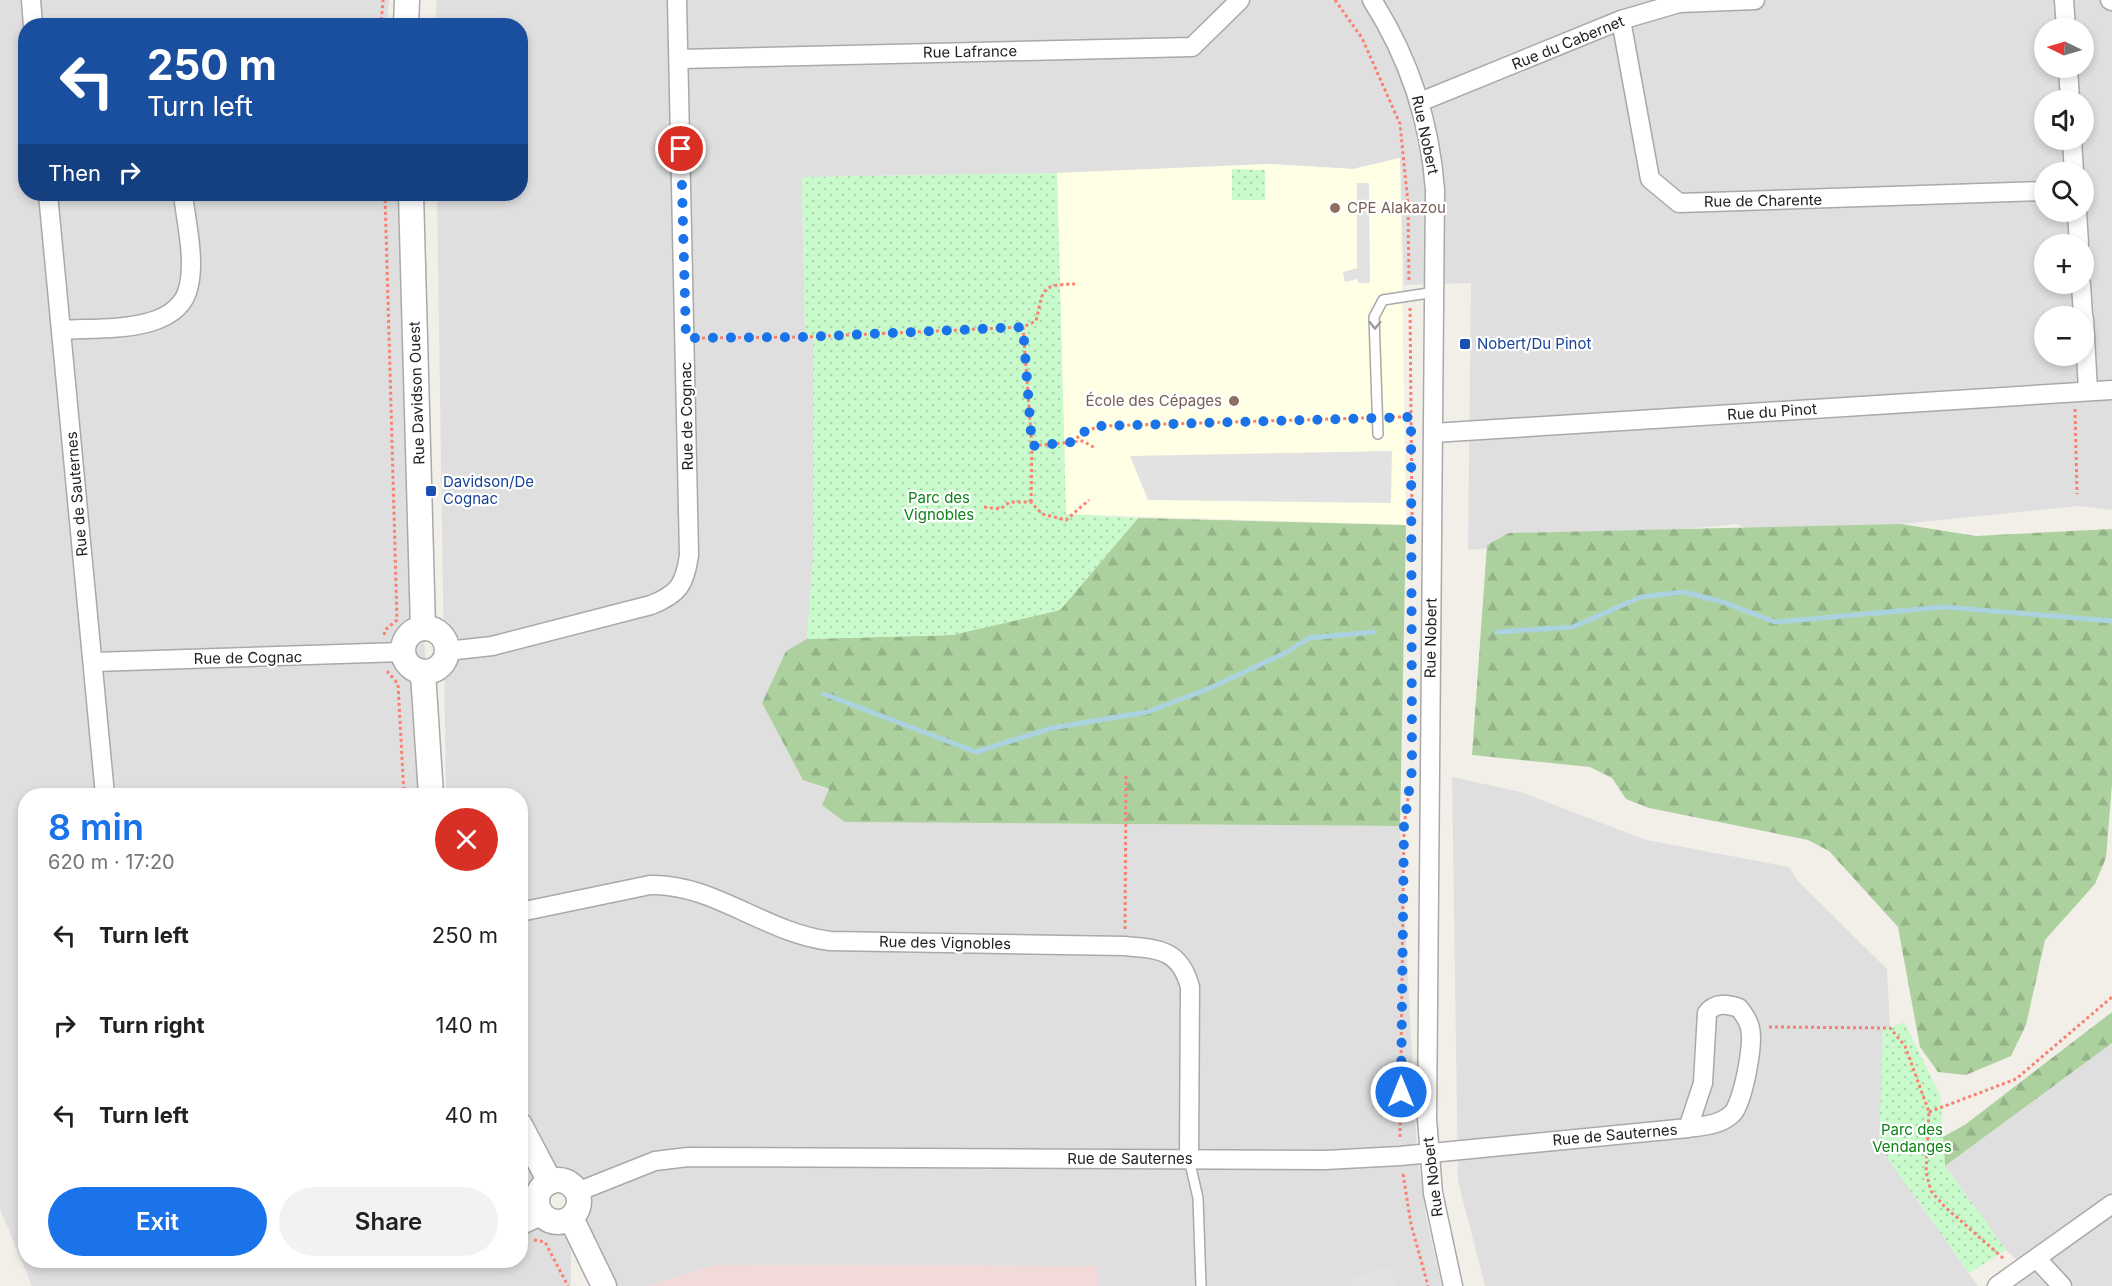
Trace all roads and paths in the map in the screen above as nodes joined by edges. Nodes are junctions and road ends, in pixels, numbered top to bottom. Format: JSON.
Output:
{"nodes":[{"id":1,"x":31,"y":0,"type":"edge"},
{"id":2,"x":383,"y":0,"type":"edge"},
{"id":3,"x":407,"y":0,"type":"edge"},
{"id":4,"x":677,"y":0,"type":"edge"},
{"id":5,"x":1240,"y":0,"type":"edge"},
{"id":6,"x":1335,"y":0,"type":"edge"},
{"id":7,"x":1372,"y":0,"type":"edge"},
{"id":8,"x":1755,"y":0,"type":"edge"},
{"id":9,"x":2064,"y":0,"type":"edge"},
{"id":10,"x":32,"y":18,"type":"edge"},
{"id":11,"x":382,"y":18,"type":"edge"},
{"id":12,"x":406,"y":18,"type":"edge"},
{"id":13,"x":2065,"y":18,"type":"edge"},
{"id":14,"x":1621,"y":20,"type":"junction"},
{"id":15,"x":680,"y":59,"type":"junction"},
{"id":16,"x":1420,"y":102,"type":"junction"},
{"id":17,"x":2034,"y":191,"type":"edge"},
{"id":18,"x":49,"y":201,"type":"edge"},
{"id":19,"x":184,"y":201,"type":"edge"},
{"id":20,"x":385,"y":201,"type":"edge"},
{"id":21,"x":411,"y":201,"type":"edge"},
{"id":22,"x":1075,"y":284,"type":"dead end"},
{"id":23,"x":1435,"y":292,"type":"junction"},
{"id":24,"x":1410,"y":294,"type":"junction"},
{"id":25,"x":1023,"y":327,"type":"junction"},
{"id":26,"x":62,"y":330,"type":"junction"},
{"id":27,"x":686,"y":338,"type":"junction"},
{"id":28,"x":2082,"y":366,"type":"edge"},
{"id":29,"x":2112,"y":390,"type":"edge"},
{"id":30,"x":2081,"y":391,"type":"junction"},
{"id":31,"x":1411,"y":417,"type":"junction"},
{"id":32,"x":1377,"y":418,"type":"junction"},
{"id":33,"x":1433,"y":433,"type":"junction"},
{"id":34,"x":1378,"y":434,"type":"dead end"},
{"id":35,"x":1072,"y":442,"type":"junction"},
{"id":36,"x":1032,"y":446,"type":"junction"},
{"id":37,"x":1095,"y":448,"type":"dead end"},
{"id":38,"x":2077,"y":494,"type":"dead end"},
{"id":39,"x":1089,"y":500,"type":"dead end"},
{"id":40,"x":1031,"y":502,"type":"junction"},
{"id":41,"x":984,"y":507,"type":"dead end"},
{"id":42,"x":1412,"y":528,"type":"dead end"},
{"id":43,"x":423,"y":628,"type":"junction"},
{"id":44,"x":384,"y":635,"type":"dead end"},
{"id":45,"x":447,"y":651,"type":"junction"},
{"id":46,"x":393,"y":659,"type":"junction"},
{"id":47,"x":94,"y":662,"type":"junction"},
{"id":48,"x":423,"y":673,"type":"junction"},
{"id":49,"x":1126,"y":775,"type":"dead end"},
{"id":50,"x":1411,"y":781,"type":"dead end"},
{"id":51,"x":104,"y":788,"type":"edge"},
{"id":52,"x":404,"y":788,"type":"edge"},
{"id":53,"x":431,"y":788,"type":"edge"},
{"id":54,"x":528,"y":910,"type":"edge"},
{"id":55,"x":1125,"y":946,"type":"junction"},
{"id":56,"x":2112,"y":998,"type":"edge"},
{"id":57,"x":1750,"y":1027,"type":"junction"},
{"id":58,"x":1929,"y":1112,"type":"junction"},
{"id":59,"x":1688,"y":1128,"type":"junction"},
{"id":60,"x":528,"y":1140,"type":"edge"},
{"id":61,"x":1428,"y":1153,"type":"junction"},
{"id":62,"x":1400,"y":1156,"type":"junction"},
{"id":63,"x":1189,"y":1159,"type":"junction"},
{"id":64,"x":550,"y":1182,"type":"junction"},
{"id":65,"x":577,"y":1192,"type":"junction"},
{"id":66,"x":2112,"y":1204,"type":"edge"},
{"id":67,"x":543,"y":1215,"type":"junction"},
{"id":68,"x":571,"y":1218,"type":"junction"},
{"id":69,"x":528,"y":1227,"type":"edge"},
{"id":70,"x":528,"y":1234,"type":"edge"},
{"id":71,"x":2037,"y":1259,"type":"junction"},
{"id":72,"x":2020,"y":1271,"type":"junction"},
{"id":73,"x":568,"y":1286,"type":"edge"},
{"id":74,"x":604,"y":1286,"type":"edge"},
{"id":75,"x":1201,"y":1286,"type":"edge"},
{"id":76,"x":1428,"y":1286,"type":"edge"},
{"id":77,"x":1453,"y":1286,"type":"edge"},
{"id":78,"x":1997,"y":1286,"type":"edge"},
{"id":79,"x":2062,"y":1286,"type":"edge"}],
"edges":[{"from":1,"to":10,"type":"street"},
{"from":2,"to":11,"type":"path"},
{"from":3,"to":12,"type":"street"},
{"from":4,"to":15,"type":"street","name":"Rue de Cognac"},
{"from":5,"to":15,"type":"street","name":"Rue Lafrance"},
{"from":6,"to":24,"type":"path"},
{"from":7,"to":16,"type":"street","name":"Rue Nobert"},
{"from":8,"to":14,"type":"street","name":"Rue du Cabernet"},
{"from":9,"to":13,"type":"street"},
{"from":14,"to":16,"type":"street","name":"Rue du Cabernet"},
{"from":14,"to":17,"type":"street","name":"Rue de Charente"},
{"from":15,"to":27,"type":"street","name":"Rue de Cognac"},
{"from":16,"to":23,"type":"street","name":"Rue Nobert"},
{"from":18,"to":26,"type":"street","name":"Rue de Sauternes"},
{"from":19,"to":26,"type":"street"},
{"from":20,"to":44,"type":"path"},
{"from":21,"to":43,"type":"street","name":"Rue Davidson Ouest"},
{"from":22,"to":25,"type":"path"},
{"from":23,"to":24,"type":"lane"},
{"from":23,"to":33,"type":"street","name":"Rue Nobert"},
{"from":24,"to":31,"type":"path"},
{"from":24,"to":32,"type":"lane","one_way":true},
{"from":25,"to":27,"type":"path"},
{"from":25,"to":36,"type":"path"},
{"from":26,"to":47,"type":"street","name":"Rue de Sauternes"},
{"from":27,"to":45,"type":"street","name":"Rue de Cognac"},
{"from":28,"to":30,"type":"street"},
{"from":29,"to":30,"type":"street","name":"Rue du Pinot"},
{"from":30,"to":33,"type":"street","name":"Rue du Pinot"},
{"from":30,"to":38,"type":"path"},
{"from":31,"to":32,"type":"path"},
{"from":31,"to":42,"type":"path"},
{"from":32,"to":34,"type":"lane"},
{"from":32,"to":35,"type":"path"},
{"from":33,"to":61,"type":"street","name":"Rue Nobert"},
{"from":35,"to":36,"type":"path"},
{"from":35,"to":37,"type":"path"},
{"from":36,"to":40,"type":"path"},
{"from":39,"to":40,"type":"path"},
{"from":40,"to":41,"type":"path"},
{"from":43,"to":45,"type":"street"},
{"from":43,"to":46,"type":"street"},
{"from":45,"to":48,"type":"street"},
{"from":46,"to":47,"type":"street","name":"Rue de Cognac"},
{"from":46,"to":48,"type":"street"},
{"from":46,"to":52,"type":"path"},
{"from":47,"to":51,"type":"street","name":"Rue de Sauternes"},
{"from":48,"to":53,"type":"street"},
{"from":49,"to":55,"type":"path"},
{"from":50,"to":62,"type":"path"},
{"from":54,"to":55,"type":"street","name":"Rue des Vignobles"},
{"from":55,"to":63,"type":"street","name":"Rue des Vignobles"},
{"from":56,"to":58,"type":"path"},
{"from":57,"to":58,"type":"path"},
{"from":57,"to":59,"type":"street","name":"Rue de Sauternes"},
{"from":57,"to":59,"type":"street","name":"Rue de Sauternes"},
{"from":58,"to":72,"type":"path"},
{"from":59,"to":61,"type":"street","name":"Rue de Sauternes"},
{"from":60,"to":64,"type":"street"},
{"from":61,"to":62,"type":"street","name":"Rue de Sauternes"},
{"from":61,"to":77,"type":"street","name":"Rue Nobert"},
{"from":62,"to":63,"type":"street","name":"Rue de Sauternes"},
{"from":62,"to":76,"type":"path"},
{"from":63,"to":65,"type":"street","name":"Rue de Sauternes"},
{"from":63,"to":75,"type":"lane"},
{"from":64,"to":65,"type":"street"},
{"from":64,"to":67,"type":"street"},
{"from":65,"to":68,"type":"street"},
{"from":66,"to":71,"type":"street"},
{"from":67,"to":68,"type":"street"},
{"from":67,"to":69,"type":"street"},
{"from":68,"to":74,"type":"street"},
{"from":70,"to":73,"type":"path"},
{"from":71,"to":72,"type":"street"},
{"from":71,"to":79,"type":"street"},
{"from":72,"to":78,"type":"street"}]}
